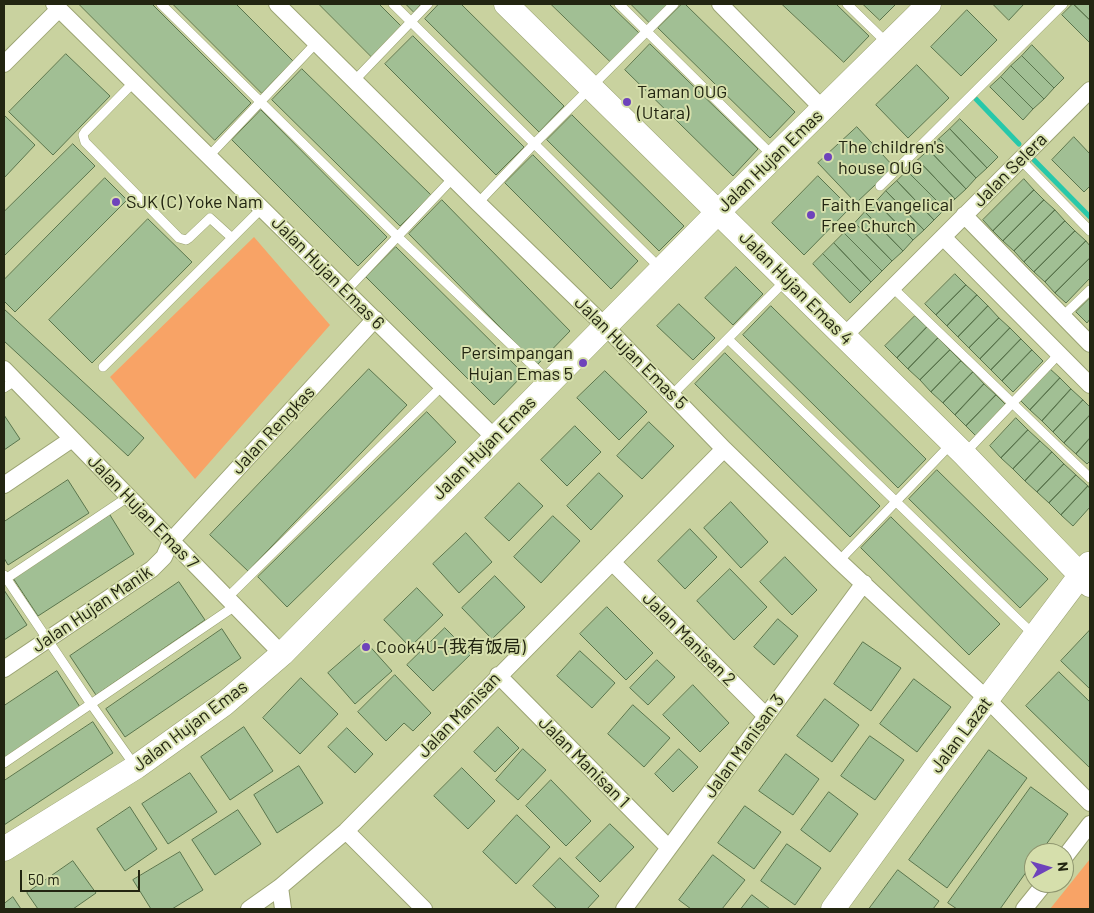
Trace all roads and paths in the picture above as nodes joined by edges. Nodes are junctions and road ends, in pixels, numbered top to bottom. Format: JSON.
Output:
{"nodes":[{"id":1,"x":161,"y":4,"type":"edge"},
{"id":2,"x":277,"y":4,"type":"edge"},
{"id":3,"x":393,"y":4,"type":"edge"},
{"id":4,"x":428,"y":4,"type":"edge"},
{"id":5,"x":506,"y":4,"type":"edge"},
{"id":6,"x":620,"y":4,"type":"edge"},
{"id":7,"x":674,"y":4,"type":"edge"},
{"id":8,"x":720,"y":4,"type":"edge"},
{"id":9,"x":847,"y":4,"type":"edge"},
{"id":10,"x":930,"y":4,"type":"edge"},
{"id":11,"x":1063,"y":4,"type":"edge"},
{"id":12,"x":59,"y":5,"type":"edge"},
{"id":13,"x":410,"y":22,"type":"junction"},
{"id":14,"x":648,"y":32,"type":"junction"},
{"id":15,"x":317,"y":42,"type":"junction"},
{"id":16,"x":889,"y":44,"type":"junction"},
{"id":17,"x":4,"y":64,"type":"edge"},
{"id":18,"x":355,"y":80,"type":"junction"},
{"id":19,"x":134,"y":82,"type":"junction"},
{"id":20,"x":591,"y":88,"type":"junction"},
{"id":21,"x":1090,"y":90,"type":"edge"},
{"id":22,"x":261,"y":101,"type":"junction"},
{"id":23,"x":823,"y":109,"type":"junction"},
{"id":24,"x":534,"y":144,"type":"junction"},
{"id":25,"x":209,"y":156,"type":"junction"},
{"id":26,"x":774,"y":157,"type":"junction"},
{"id":27,"x":1020,"y":159,"type":"junction"},
{"id":28,"x":452,"y":178,"type":"junction"},
{"id":29,"x":880,"y":186,"type":"dead end"},
{"id":30,"x":478,"y":203,"type":"junction"},
{"id":31,"x":262,"y":208,"type":"junction"},
{"id":32,"x":719,"y":211,"type":"junction"},
{"id":33,"x":964,"y":215,"type":"junction"},
{"id":34,"x":1090,"y":231,"type":"edge"},
{"id":35,"x":398,"y":237,"type":"junction"},
{"id":36,"x":943,"y":237,"type":"junction"},
{"id":37,"x":232,"y":238,"type":"junction"},
{"id":38,"x":661,"y":270,"type":"junction"},
{"id":39,"x":787,"y":279,"type":"junction"},
{"id":40,"x":892,"y":287,"type":"junction"},
{"id":41,"x":1090,"y":290,"type":"edge"},
{"id":42,"x":346,"y":291,"type":"junction"},
{"id":43,"x":1063,"y":316,"type":"junction"},
{"id":44,"x":375,"y":319,"type":"junction"},
{"id":45,"x":605,"y":326,"type":"junction"},
{"id":46,"x":844,"y":336,"type":"junction"},
{"id":47,"x":728,"y":339,"type":"junction"},
{"id":48,"x":1090,"y":344,"type":"edge"},
{"id":49,"x":1059,"y":354,"type":"junction"},
{"id":50,"x":103,"y":367,"type":"dead end"},
{"id":51,"x":8,"y":379,"type":"edge"},
{"id":52,"x":550,"y":382,"type":"junction"},
{"id":53,"x":1090,"y":385,"type":"edge"},
{"id":54,"x":442,"y":386,"type":"junction"},
{"id":55,"x":672,"y":395,"type":"junction"},
{"id":56,"x":1013,"y":404,"type":"junction"},
{"id":57,"x":495,"y":438,"type":"junction"},
{"id":58,"x":72,"y":439,"type":"junction"},
{"id":59,"x":958,"y":448,"type":"junction"},
{"id":60,"x":724,"y":449,"type":"junction"},
{"id":61,"x":1090,"y":478,"type":"edge"},
{"id":62,"x":4,"y":485,"type":"edge"},
{"id":63,"x":128,"y":496,"type":"junction"},
{"id":64,"x":896,"y":501,"type":"junction"},
{"id":65,"x":172,"y":541,"type":"junction"},
{"id":66,"x":839,"y":561,"type":"junction"},
{"id":67,"x":612,"y":562,"type":"junction"},
{"id":68,"x":1087,"y":574,"type":"edge"},
{"id":69,"x":5,"y":578,"type":"edge"},
{"id":70,"x":864,"y":583,"type":"junction"},
{"id":71,"x":231,"y":602,"type":"junction"},
{"id":72,"x":1035,"y":636,"type":"junction"},
{"id":73,"x":48,"y":639,"type":"junction"},
{"id":74,"x":282,"y":654,"type":"junction"},
{"id":75,"x":4,"y":669,"type":"edge"},
{"id":76,"x":498,"y":675,"type":"junction"},
{"id":77,"x":987,"y":699,"type":"junction"},
{"id":78,"x":91,"y":704,"type":"junction"},
{"id":79,"x":766,"y":716,"type":"junction"},
{"id":80,"x":4,"y":763,"type":"edge"},
{"id":81,"x":136,"y":767,"type":"junction"},
{"id":82,"x":1090,"y":803,"type":"edge"},
{"id":83,"x":1090,"y":824,"type":"edge"},
{"id":84,"x":346,"y":831,"type":"junction"},
{"id":85,"x":1074,"y":845,"type":"edge"},
{"id":86,"x":669,"y":848,"type":"junction"},
{"id":87,"x":4,"y":849,"type":"edge"},
{"id":88,"x":280,"y":887,"type":"junction"},
{"id":89,"x":1037,"y":893,"type":"edge"},
{"id":90,"x":249,"y":909,"type":"edge"},
{"id":91,"x":283,"y":909,"type":"edge"},
{"id":92,"x":424,"y":909,"type":"edge"},
{"id":93,"x":624,"y":909,"type":"edge"},
{"id":94,"x":833,"y":909,"type":"edge"},
{"id":95,"x":1024,"y":909,"type":"edge"}],
"edges":[{"from":1,"to":22,"type":"lane"},
{"from":2,"to":15,"type":"street","name":"Jalan Hujan Emas 5"},
{"from":3,"to":13,"type":"lane"},
{"from":4,"to":13,"type":"lane"},
{"from":5,"to":20,"type":"street","name":"Jalan Hujan Emas 4"},
{"from":6,"to":14,"type":"lane"},
{"from":7,"to":14,"type":"lane"},
{"from":8,"to":23,"type":"street"},
{"from":9,"to":16,"type":"lane"},
{"from":10,"to":16,"type":"street","name":"Jalan Hujan Emas"},
{"from":11,"to":29,"type":"lane"},
{"from":12,"to":17,"type":"street"},
{"from":12,"to":19,"type":"street","name":"Jalan Hujan Emas 6"},
{"from":13,"to":18,"type":"lane"},
{"from":13,"to":24,"type":"lane"},
{"from":14,"to":20,"type":"lane"},
{"from":14,"to":26,"type":"lane"},
{"from":15,"to":18,"type":"street","name":"Jalan Hujan Emas 5"},
{"from":15,"to":22,"type":"lane"},
{"from":16,"to":23,"type":"street","name":"Jalan Hujan Emas"},
{"from":18,"to":28,"type":"street","name":"Jalan Hujan Emas 5"},
{"from":19,"to":25,"type":"street","name":"Jalan Hujan Emas 6"},
{"from":19,"to":37,"type":"lane"},
{"from":20,"to":24,"type":"lane"},
{"from":20,"to":32,"type":"street","name":"Jalan Hujan Emas 4"},
{"from":21,"to":27,"type":"street","name":"Jalan Selera"},
{"from":22,"to":25,"type":"lane"},
{"from":22,"to":35,"type":"lane"},
{"from":23,"to":26,"type":"street","name":"Jalan Hujan Emas"},
{"from":24,"to":30,"type":"lane"},
{"from":24,"to":38,"type":"lane"},
{"from":25,"to":31,"type":"street","name":"Jalan Hujan Emas 6"},
{"from":26,"to":32,"type":"street","name":"Jalan Hujan Emas"},
{"from":27,"to":33,"type":"street","name":"Jalan Selera"},
{"from":27,"to":34,"type":"lane"},
{"from":28,"to":30,"type":"street","name":"Jalan Hujan Emas 5"},
{"from":28,"to":35,"type":"lane"},
{"from":30,"to":45,"type":"street","name":"Jalan Hujan Emas 5"},
{"from":31,"to":37,"type":"lane"},
{"from":31,"to":42,"type":"street","name":"Jalan Hujan Emas 6"},
{"from":32,"to":38,"type":"street","name":"Jalan Hujan Emas"},
{"from":32,"to":39,"type":"street","name":"Jalan Hujan Emas 4"},
{"from":33,"to":36,"type":"street","name":"Jalan Selera"},
{"from":33,"to":43,"type":"street"},
{"from":35,"to":42,"type":"lane"},
{"from":35,"to":52,"type":"lane"},
{"from":36,"to":40,"type":"street","name":"Jalan Selera"},
{"from":36,"to":49,"type":"street"},
{"from":37,"to":50,"type":"lane"},
{"from":38,"to":45,"type":"street","name":"Jalan Hujan Emas"},
{"from":39,"to":46,"type":"street","name":"Jalan Hujan Emas 4"},
{"from":39,"to":47,"type":"lane"},
{"from":40,"to":46,"type":"street","name":"Jalan Selera"},
{"from":40,"to":56,"type":"lane"},
{"from":41,"to":43,"type":"lane"},
{"from":42,"to":44,"type":"street","name":"Jalan Hujan Emas 6"},
{"from":43,"to":48,"type":"street"},
{"from":44,"to":54,"type":"street","name":"Jalan Hujan Emas 6"},
{"from":44,"to":65,"type":"street","name":"Jalan Rengkas"},
{"from":45,"to":52,"type":"street","name":"Jalan Hujan Emas"},
{"from":45,"to":55,"type":"street","name":"Jalan Hujan Emas 5"},
{"from":46,"to":59,"type":"street","name":"Jalan Hujan Emas 4"},
{"from":47,"to":55,"type":"lane"},
{"from":47,"to":64,"type":"lane"},
{"from":49,"to":53,"type":"street"},
{"from":49,"to":56,"type":"lane"},
{"from":51,"to":58,"type":"street","name":"Jalan Hujan Emas 7"},
{"from":52,"to":57,"type":"street","name":"Jalan Hujan Emas"},
{"from":54,"to":57,"type":"street","name":"Jalan Hujan Emas 6"},
{"from":54,"to":71,"type":"lane"},
{"from":55,"to":60,"type":"street","name":"Jalan Hujan Emas 5"},
{"from":56,"to":59,"type":"lane"},
{"from":56,"to":61,"type":"lane"},
{"from":57,"to":74,"type":"street","name":"Jalan Hujan Emas"},
{"from":58,"to":62,"type":"street"},
{"from":58,"to":63,"type":"street","name":"Jalan Hujan Emas 7"},
{"from":59,"to":64,"type":"lane"},
{"from":59,"to":68,"type":"street","name":"Jalan Hujan Emas 4"},
{"from":60,"to":66,"type":"street","name":"Jalan Hujan Emas 5"},
{"from":60,"to":67,"type":"street","name":"Jalan Manisan"},
{"from":63,"to":65,"type":"street","name":"Jalan Hujan Emas 7"},
{"from":63,"to":69,"type":"lane"},
{"from":64,"to":66,"type":"lane"},
{"from":64,"to":72,"type":"lane"},
{"from":65,"to":71,"type":"street","name":"Jalan Hujan Emas 7"},
{"from":65,"to":73,"type":"street","name":"Jalan Hujan Manik"},
{"from":66,"to":70,"type":"street","name":"Jalan Hujan Emas 5"},
{"from":67,"to":76,"type":"street","name":"Jalan Manisan"},
{"from":67,"to":79,"type":"street","name":"Jalan Manisan 2"},
{"from":68,"to":72,"type":"street","name":"Jalan Lazat"},
{"from":69,"to":73,"type":"lane"},
{"from":70,"to":77,"type":"street","name":"Jalan Hujan Emas 5"},
{"from":70,"to":79,"type":"street","name":"Jalan Manisan 3"},
{"from":71,"to":74,"type":"street","name":"Jalan Hujan Emas 7"},
{"from":71,"to":78,"type":"lane"},
{"from":72,"to":77,"type":"street","name":"Jalan Lazat"},
{"from":73,"to":75,"type":"street","name":"Jalan Hujan Manik"},
{"from":73,"to":78,"type":"lane"},
{"from":74,"to":81,"type":"street","name":"Jalan Hujan Emas"},
{"from":76,"to":84,"type":"street","name":"Jalan Manisan"},
{"from":76,"to":86,"type":"street","name":"Jalan Manisan 1"},
{"from":77,"to":82,"type":"street","name":"Jalan Hujan Emas 5"},
{"from":77,"to":94,"type":"street","name":"Jalan Lazat"},
{"from":78,"to":80,"type":"lane"},
{"from":78,"to":81,"type":"lane"},
{"from":79,"to":86,"type":"street","name":"Jalan Manisan 3"},
{"from":81,"to":87,"type":"street","name":"Jalan Hujan Emas"},
{"from":83,"to":85,"type":"street"},
{"from":84,"to":88,"type":"street","name":"Jalan Manisan"},
{"from":84,"to":92,"type":"street"},
{"from":86,"to":93,"type":"street","name":"Jalan Manisan 3"},
{"from":88,"to":90,"type":"street","name":"Jalan Manisan"},
{"from":88,"to":91,"type":"street"},
{"from":89,"to":95,"type":"street"}]}
